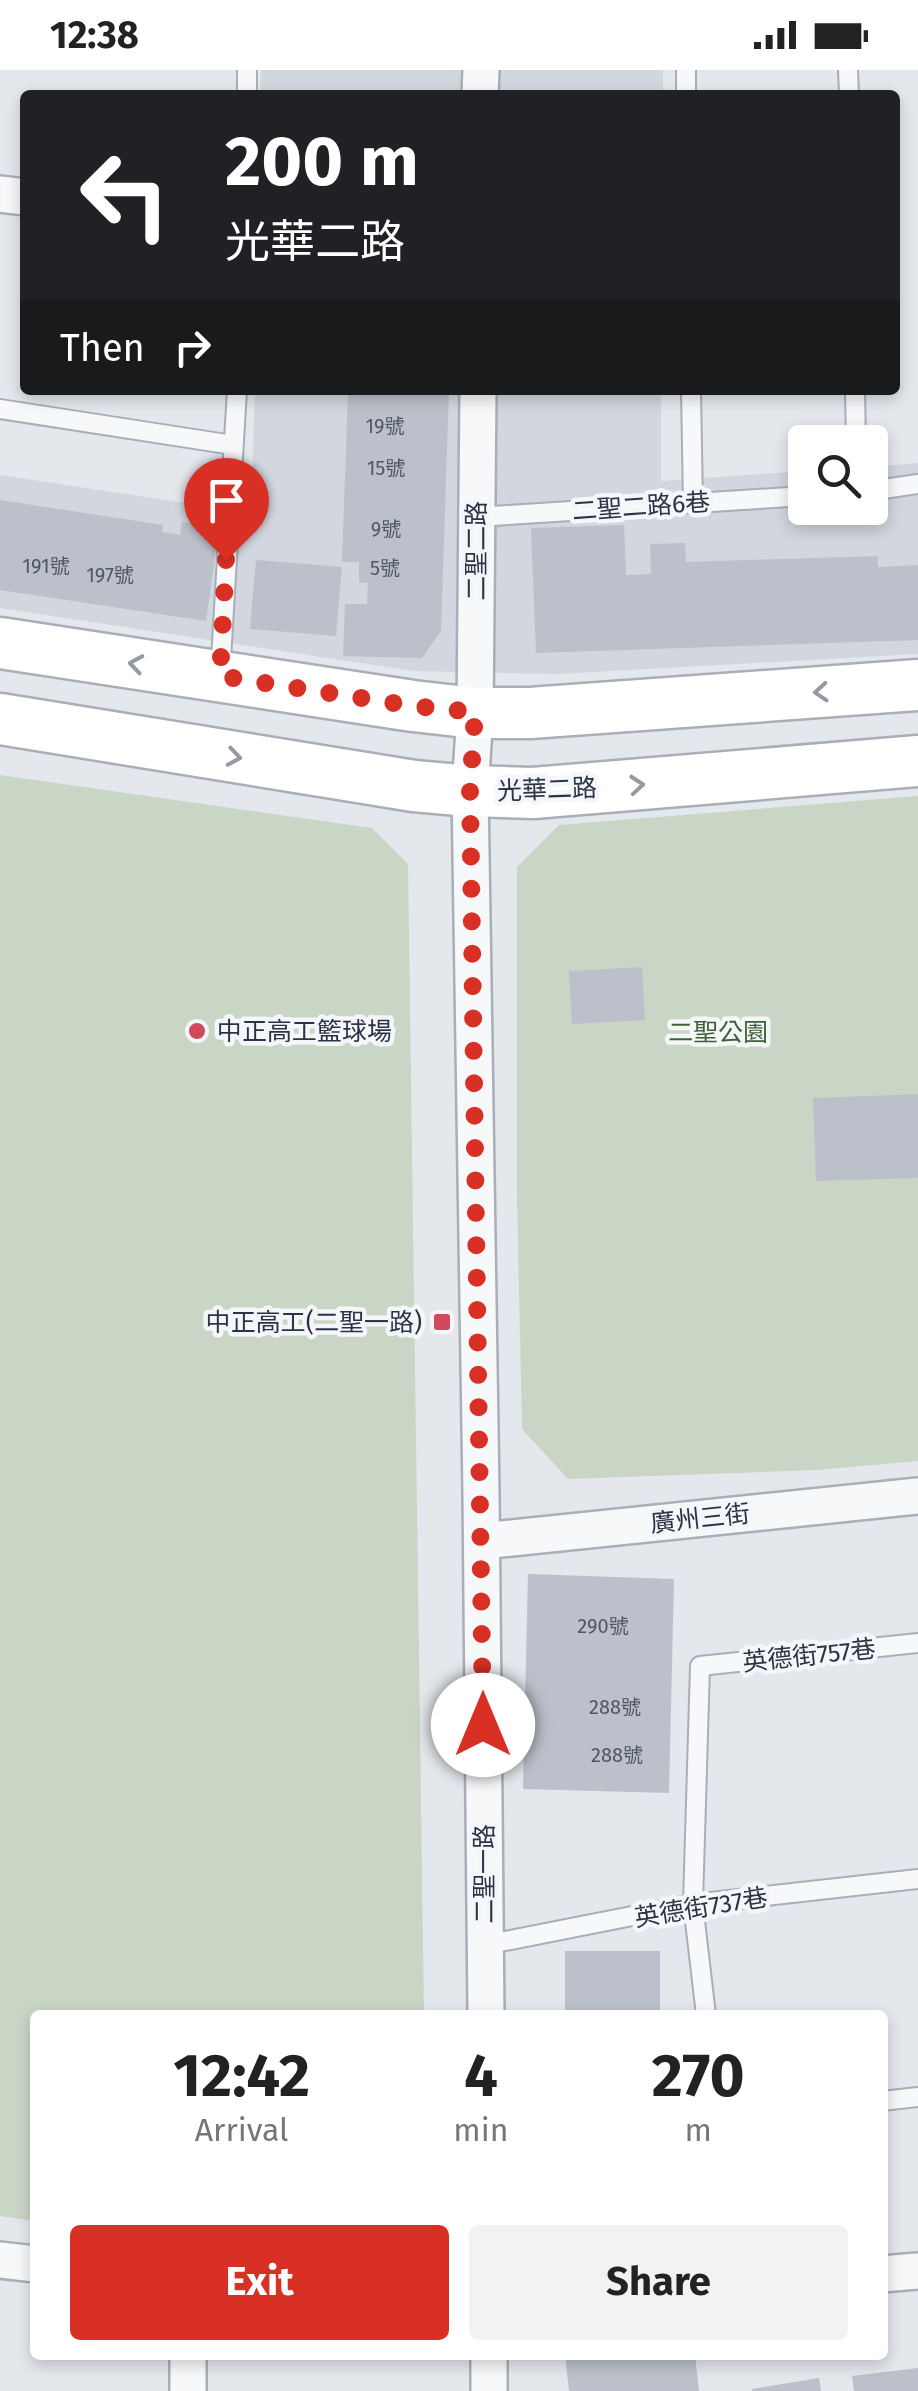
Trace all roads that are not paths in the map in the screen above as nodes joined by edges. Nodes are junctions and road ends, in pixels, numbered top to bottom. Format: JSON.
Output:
{"nodes":[{"id":1,"x":236,"y":395,"type":"edge"},
{"id":2,"x":478,"y":395,"type":"edge"},
{"id":3,"x":691,"y":395,"type":"edge"},
{"id":4,"x":855,"y":395,"type":"edge"},
{"id":5,"x":0,"y":410,"type":"edge"},
{"id":6,"x":856,"y":425,"type":"edge"},
{"id":7,"x":233,"y":445,"type":"junction"},
{"id":8,"x":918,"y":484,"type":"edge"},
{"id":9,"x":888,"y":488,"type":"edge"},
{"id":10,"x":788,"y":497,"type":"edge"},
{"id":11,"x":693,"y":503,"type":"junction"},
{"id":12,"x":477,"y":517,"type":"junction"},
{"id":13,"x":0,"y":643,"type":"edge"},
{"id":14,"x":220,"y":676,"type":"junction"},
{"id":15,"x":918,"y":686,"type":"edge"},
{"id":16,"x":475,"y":712,"type":"junction"},
{"id":17,"x":0,"y":718,"type":"edge"},
{"id":18,"x":918,"y":762,"type":"edge"},
{"id":19,"x":470,"y":792,"type":"junction"},
{"id":20,"x":918,"y":1496,"type":"edge"},
{"id":21,"x":482,"y":1541,"type":"junction"},
{"id":22,"x":918,"y":1643,"type":"edge"},
{"id":23,"x":918,"y":1879,"type":"edge"},
{"id":24,"x":693,"y":1904,"type":"junction"},
{"id":25,"x":485,"y":1946,"type":"junction"},
{"id":26,"x":486,"y":2010,"type":"edge"},
{"id":27,"x":705,"y":2010,"type":"edge"},
{"id":28,"x":918,"y":2096,"type":"edge"},
{"id":29,"x":888,"y":2099,"type":"edge"},
{"id":30,"x":0,"y":2260,"type":"edge"},
{"id":31,"x":30,"y":2263,"type":"edge"},
{"id":32,"x":918,"y":2271,"type":"edge"},
{"id":33,"x":888,"y":2274,"type":"edge"},
{"id":34,"x":188,"y":2360,"type":"edge"},
{"id":35,"x":489,"y":2360,"type":"edge"},
{"id":36,"x":188,"y":2391,"type":"edge"},
{"id":37,"x":488,"y":2391,"type":"edge"}],
"edges":[{"from":1,"to":7,"type":"lane"},
{"from":2,"to":12,"type":"street","name":"二聖二路"},
{"from":3,"to":11,"type":"lane"},
{"from":4,"to":6,"type":"lane"},
{"from":5,"to":7,"type":"lane"},
{"from":7,"to":14,"type":"lane"},
{"from":8,"to":9,"type":"lane"},
{"from":10,"to":11,"type":"lane","name":"二聖二路6巷"},
{"from":11,"to":12,"type":"lane","name":"二聖二路6巷"},
{"from":12,"to":16,"type":"street","name":"二聖二路"},
{"from":14,"to":13,"type":"street","one_way":true},
{"from":14,"to":16,"type":"street"},
{"from":15,"to":16,"type":"street","one_way":true},
{"from":16,"to":19,"type":"street","name":"二聖一路"},
{"from":17,"to":19,"type":"street","name":"光華二路","one_way":true},
{"from":19,"to":18,"type":"street","name":"光華二路","one_way":true},
{"from":19,"to":21,"type":"street","name":"二聖一路"},
{"from":20,"to":21,"type":"street","name":"廣州三街"},
{"from":21,"to":25,"type":"street","name":"二聖一路"},
{"from":22,"to":24,"type":"lane","name":"英德街757巷"},
{"from":23,"to":24,"type":"lane","name":"英德街737巷"},
{"from":24,"to":25,"type":"lane","name":"英德街737巷"},
{"from":24,"to":27,"type":"lane"},
{"from":25,"to":26,"type":"street","name":"二聖一路"},
{"from":28,"to":29,"type":"lane"},
{"from":30,"to":31,"type":"street"},
{"from":32,"to":33,"type":"street"},
{"from":34,"to":36,"type":"street"},
{"from":35,"to":37,"type":"street"}]}
